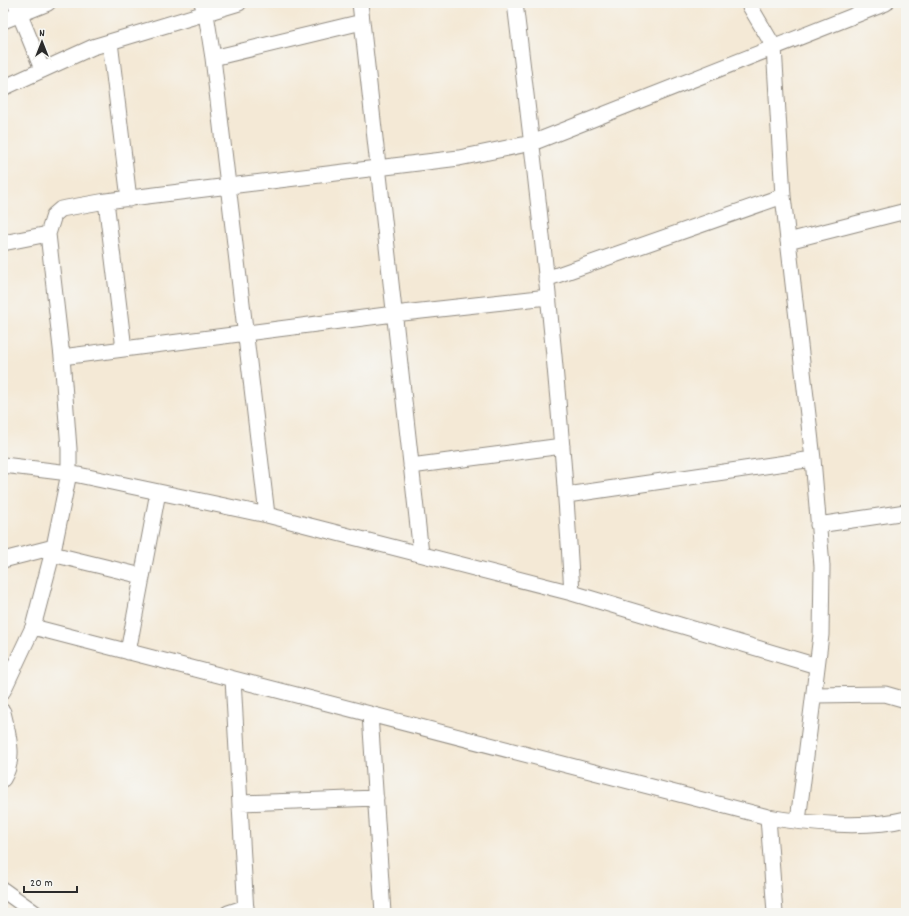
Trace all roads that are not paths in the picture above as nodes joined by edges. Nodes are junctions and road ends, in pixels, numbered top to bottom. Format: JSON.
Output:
{"nodes":[{"id":1,"x":48,"y":3,"type":"edge"},
{"id":2,"x":239,"y":3,"type":"edge"},
{"id":3,"x":360,"y":3,"type":"edge"},
{"id":4,"x":515,"y":3,"type":"edge"},
{"id":5,"x":748,"y":3,"type":"edge"},
{"id":6,"x":886,"y":3,"type":"edge"},
{"id":7,"x":204,"y":8,"type":"edge"},
{"id":8,"x":18,"y":9,"type":"edge"},
{"id":9,"x":3,"y":22,"type":"edge"},
{"id":10,"x":362,"y":22,"type":"junction"},
{"id":11,"x":110,"y":42,"type":"junction"},
{"id":12,"x":774,"y":47,"type":"junction"},
{"id":13,"x":213,"y":58,"type":"junction"},
{"id":14,"x":42,"y":69,"type":"junction"},
{"id":15,"x":3,"y":88,"type":"edge"},
{"id":16,"x":532,"y":143,"type":"junction"},
{"id":17,"x":377,"y":167,"type":"junction"},
{"id":18,"x":227,"y":186,"type":"junction"},
{"id":19,"x":784,"y":196,"type":"junction"},
{"id":20,"x":129,"y":198,"type":"junction"},
{"id":21,"x":106,"y":201,"type":"junction"},
{"id":22,"x":906,"y":211,"type":"edge"},
{"id":23,"x":48,"y":234,"type":"junction"},
{"id":24,"x":788,"y":241,"type":"junction"},
{"id":25,"x":3,"y":243,"type":"edge"},
{"id":26,"x":546,"y":279,"type":"junction"},
{"id":27,"x":548,"y":297,"type":"junction"},
{"id":28,"x":394,"y":314,"type":"junction"},
{"id":29,"x":245,"y":333,"type":"junction"},
{"id":30,"x":124,"y":349,"type":"junction"},
{"id":31,"x":62,"y":357,"type":"junction"},
{"id":32,"x":562,"y":446,"type":"junction"},
{"id":33,"x":813,"y":459,"type":"junction"},
{"id":34,"x":3,"y":465,"type":"edge"},
{"id":35,"x":411,"y":466,"type":"junction"},
{"id":36,"x":69,"y":473,"type":"junction"},
{"id":37,"x":158,"y":492,"type":"junction"},
{"id":38,"x":567,"y":495,"type":"junction"},
{"id":39,"x":906,"y":512,"type":"edge"},
{"id":40,"x":267,"y":515,"type":"junction"},
{"id":41,"x":818,"y":525,"type":"junction"},
{"id":42,"x":53,"y":550,"type":"junction"},
{"id":43,"x":421,"y":554,"type":"junction"},
{"id":44,"x":3,"y":560,"type":"edge"},
{"id":45,"x":142,"y":576,"type":"junction"},
{"id":46,"x":572,"y":593,"type":"junction"},
{"id":47,"x":33,"y":627,"type":"junction"},
{"id":48,"x":128,"y":652,"type":"junction"},
{"id":49,"x":817,"y":666,"type":"junction"},
{"id":50,"x":234,"y":679,"type":"junction"},
{"id":51,"x":3,"y":691,"type":"edge"},
{"id":52,"x":906,"y":691,"type":"edge"},
{"id":53,"x":885,"y":694,"type":"junction"},
{"id":54,"x":814,"y":696,"type":"junction"},
{"id":55,"x":906,"y":700,"type":"edge"},
{"id":56,"x":3,"y":712,"type":"edge"},
{"id":57,"x":370,"y":714,"type":"junction"},
{"id":58,"x":3,"y":780,"type":"edge"},
{"id":59,"x":376,"y":798,"type":"junction"},
{"id":60,"x":240,"y":803,"type":"junction"},
{"id":61,"x":768,"y":817,"type":"junction"},
{"id":62,"x":906,"y":819,"type":"edge"},
{"id":63,"x":798,"y":821,"type":"junction"},
{"id":64,"x":3,"y":890,"type":"edge"},
{"id":65,"x":246,"y":910,"type":"edge"},
{"id":66,"x":35,"y":913,"type":"edge"},
{"id":67,"x":228,"y":913,"type":"edge"},
{"id":68,"x":383,"y":913,"type":"edge"},
{"id":69,"x":775,"y":913,"type":"edge"}],
"edges":[{"from":1,"to":8,"type":"street"},
{"from":2,"to":7,"type":"street"},
{"from":3,"to":10,"type":"street"},
{"from":4,"to":16,"type":"street"},
{"from":5,"to":12,"type":"street"},
{"from":6,"to":12,"type":"street"},
{"from":7,"to":11,"type":"street"},
{"from":7,"to":13,"type":"street"},
{"from":8,"to":9,"type":"street"},
{"from":8,"to":14,"type":"street"},
{"from":10,"to":13,"type":"street"},
{"from":10,"to":17,"type":"street"},
{"from":11,"to":14,"type":"street"},
{"from":11,"to":20,"type":"street"},
{"from":12,"to":16,"type":"street"},
{"from":12,"to":19,"type":"street"},
{"from":13,"to":18,"type":"street"},
{"from":14,"to":15,"type":"street"},
{"from":16,"to":17,"type":"street"},
{"from":16,"to":26,"type":"street"},
{"from":17,"to":18,"type":"street"},
{"from":17,"to":28,"type":"street"},
{"from":18,"to":20,"type":"street"},
{"from":18,"to":29,"type":"street"},
{"from":19,"to":24,"type":"street"},
{"from":19,"to":26,"type":"street"},
{"from":20,"to":21,"type":"street"},
{"from":21,"to":23,"type":"street"},
{"from":21,"to":30,"type":"street"},
{"from":22,"to":24,"type":"street"},
{"from":23,"to":25,"type":"street"},
{"from":23,"to":31,"type":"street"},
{"from":24,"to":33,"type":"street"},
{"from":26,"to":27,"type":"street"},
{"from":27,"to":28,"type":"street"},
{"from":27,"to":32,"type":"street"},
{"from":28,"to":29,"type":"street"},
{"from":28,"to":35,"type":"street"},
{"from":29,"to":30,"type":"street"},
{"from":29,"to":40,"type":"street"},
{"from":30,"to":31,"type":"street"},
{"from":31,"to":36,"type":"street"},
{"from":32,"to":35,"type":"street"},
{"from":32,"to":38,"type":"street"},
{"from":33,"to":38,"type":"street"},
{"from":33,"to":41,"type":"street"},
{"from":34,"to":36,"type":"street"},
{"from":35,"to":43,"type":"street"},
{"from":36,"to":37,"type":"street"},
{"from":36,"to":42,"type":"street"},
{"from":37,"to":40,"type":"street"},
{"from":37,"to":45,"type":"street"},
{"from":38,"to":46,"type":"street"},
{"from":39,"to":41,"type":"street"},
{"from":40,"to":43,"type":"street"},
{"from":41,"to":49,"type":"street"},
{"from":42,"to":44,"type":"street"},
{"from":42,"to":45,"type":"street"},
{"from":42,"to":47,"type":"street"},
{"from":43,"to":46,"type":"street"},
{"from":45,"to":48,"type":"street"},
{"from":46,"to":49,"type":"street"},
{"from":47,"to":48,"type":"street"},
{"from":47,"to":51,"type":"street"},
{"from":48,"to":50,"type":"street"},
{"from":49,"to":54,"type":"street"},
{"from":50,"to":57,"type":"street"},
{"from":50,"to":60,"type":"street"},
{"from":52,"to":53,"type":"street"},
{"from":53,"to":54,"type":"street"},
{"from":53,"to":55,"type":"street"},
{"from":54,"to":63,"type":"street"},
{"from":56,"to":58,"type":"street"},
{"from":57,"to":59,"type":"street"},
{"from":57,"to":61,"type":"street"},
{"from":59,"to":60,"type":"street"},
{"from":59,"to":68,"type":"street"},
{"from":60,"to":65,"type":"street"},
{"from":61,"to":63,"type":"street"},
{"from":61,"to":69,"type":"street"},
{"from":62,"to":63,"type":"street"},
{"from":64,"to":66,"type":"street"},
{"from":65,"to":67,"type":"street"}]}
